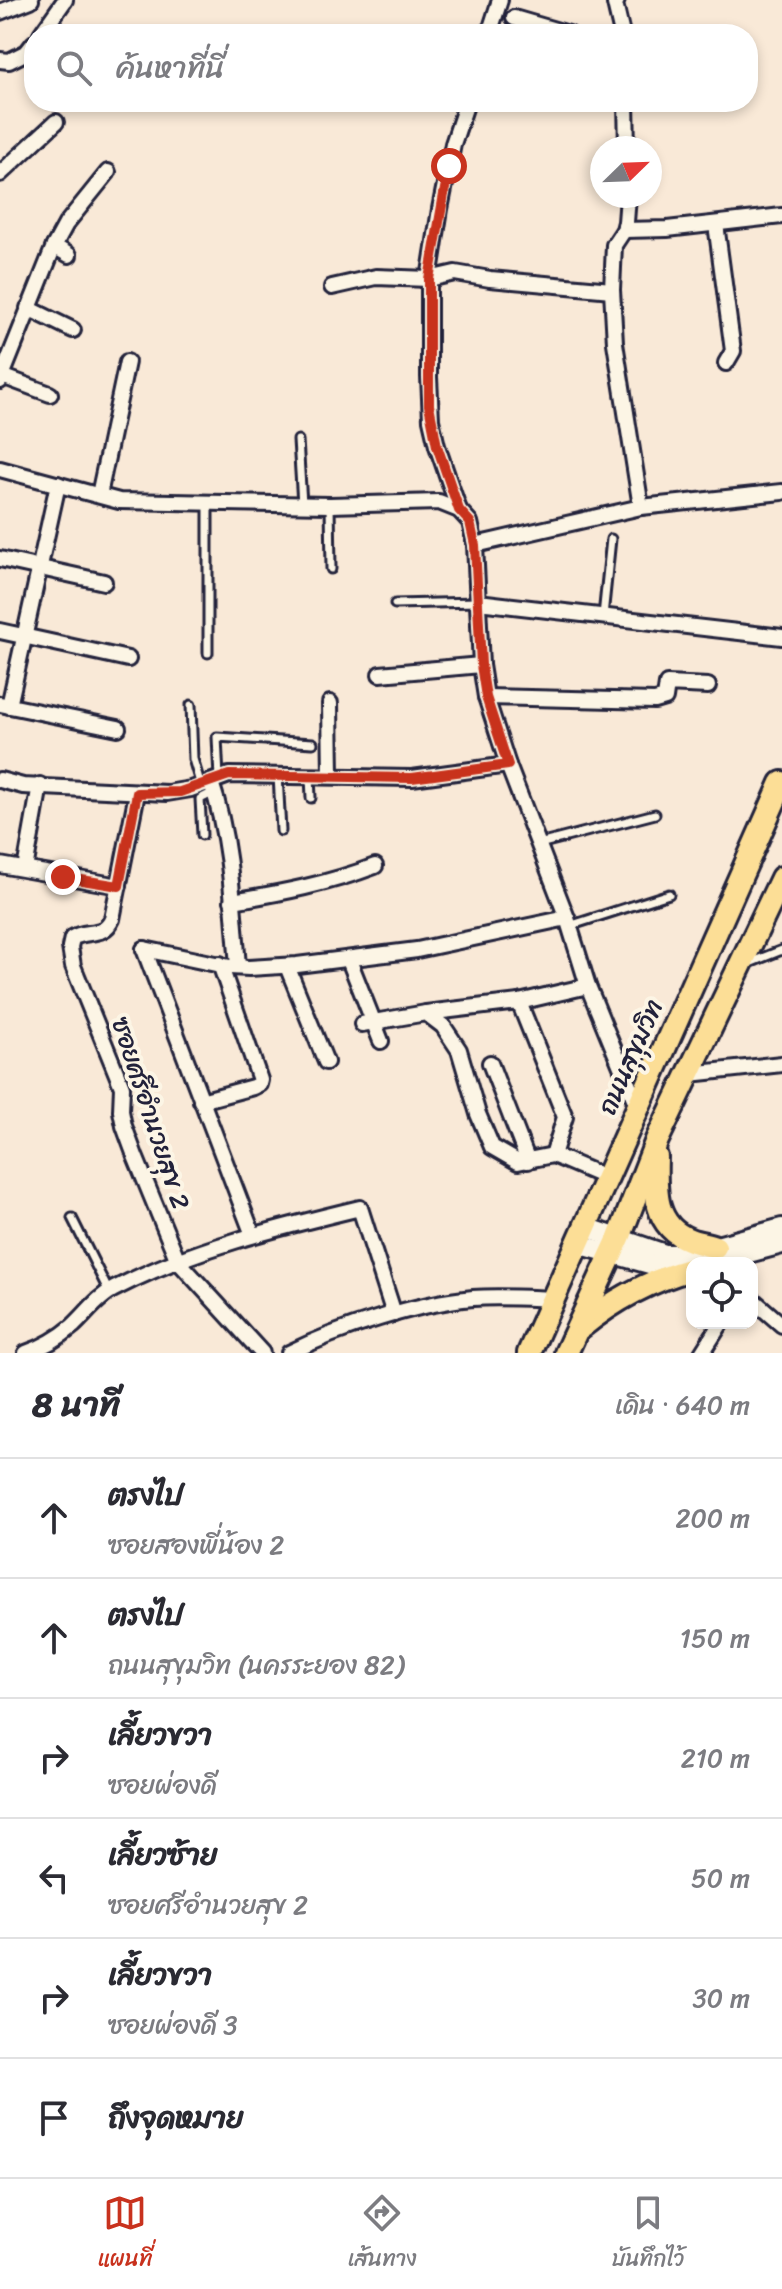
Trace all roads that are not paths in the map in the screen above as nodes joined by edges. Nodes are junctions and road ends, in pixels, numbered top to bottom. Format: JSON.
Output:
{"nodes":[{"id":1,"x":31,"y":0,"type":"edge"},
{"id":2,"x":65,"y":0,"type":"edge"},
{"id":3,"x":500,"y":0,"type":"edge"},
{"id":4,"x":617,"y":0,"type":"edge"},
{"id":5,"x":0,"y":12,"type":"edge"},
{"id":6,"x":514,"y":18,"type":"dead end"},
{"id":7,"x":48,"y":24,"type":"edge"},
{"id":8,"x":492,"y":24,"type":"edge"},
{"id":9,"x":535,"y":24,"type":"edge"},
{"id":10,"x":620,"y":24,"type":"edge"},
{"id":11,"x":24,"y":54,"type":"edge"},
{"id":12,"x":0,"y":60,"type":"edge"},
{"id":13,"x":464,"y":112,"type":"edge"},
{"id":14,"x":626,"y":112,"type":"edge"},
{"id":15,"x":56,"y":122,"type":"dead end"},
{"id":16,"x":627,"y":136,"type":"edge"},
{"id":17,"x":108,"y":172,"type":"dead end"},
{"id":18,"x":0,"y":174,"type":"edge"},
{"id":19,"x":628,"y":208,"type":"edge"},
{"id":20,"x":782,"y":216,"type":"edge"},
{"id":21,"x":716,"y":224,"type":"junction"},
{"id":22,"x":624,"y":230,"type":"junction"},
{"id":23,"x":54,"y":246,"type":"junction"},
{"id":24,"x":69,"y":255,"type":"dead end"},
{"id":25,"x":429,"y":279,"type":"junction"},
{"id":26,"x":332,"y":287,"type":"dead end"},
{"id":27,"x":612,"y":290,"type":"junction"},
{"id":28,"x":28,"y":308,"type":"junction"},
{"id":29,"x":73,"y":330,"type":"dead end"},
{"id":30,"x":127,"y":362,"type":"dead end"},
{"id":31,"x":726,"y":363,"type":"dead end"},
{"id":32,"x":1,"y":378,"type":"edge"},
{"id":33,"x":50,"y":394,"type":"dead end"},
{"id":34,"x":298,"y":440,"type":"dead end"},
{"id":35,"x":0,"y":469,"type":"edge"},
{"id":36,"x":58,"y":484,"type":"junction"},
{"id":37,"x":782,"y":492,"type":"edge"},
{"id":38,"x":99,"y":495,"type":"junction"},
{"id":39,"x":208,"y":503,"type":"junction"},
{"id":40,"x":302,"y":504,"type":"junction"},
{"id":41,"x":330,"y":505,"type":"junction"},
{"id":42,"x":641,"y":507,"type":"junction"},
{"id":43,"x":459,"y":510,"type":"junction"},
{"id":44,"x":611,"y":539,"type":"dead end"},
{"id":45,"x":475,"y":545,"type":"junction"},
{"id":46,"x":0,"y":559,"type":"edge"},
{"id":47,"x":39,"y":567,"type":"junction"},
{"id":48,"x":331,"y":569,"type":"dead end"},
{"id":49,"x":104,"y":582,"type":"dead end"},
{"id":50,"x":478,"y":602,"type":"junction"},
{"id":51,"x":395,"y":604,"type":"dead end"},
{"id":52,"x":603,"y":616,"type":"junction"},
{"id":53,"x":0,"y":631,"type":"edge"},
{"id":54,"x":23,"y":636,"type":"junction"},
{"id":55,"x":782,"y":637,"type":"edge"},
{"id":56,"x":208,"y":653,"type":"dead end"},
{"id":57,"x":128,"y":659,"type":"dead end"},
{"id":58,"x":481,"y":665,"type":"junction"},
{"id":59,"x":380,"y":674,"type":"dead end"},
{"id":60,"x":708,"y":686,"type":"dead end"},
{"id":61,"x":486,"y":697,"type":"junction"},
{"id":62,"x":330,"y":703,"type":"dead end"},
{"id":63,"x":5,"y":705,"type":"edge"},
{"id":64,"x":191,"y":705,"type":"dead end"},
{"id":65,"x":118,"y":728,"type":"dead end"},
{"id":66,"x":313,"y":743,"type":"dead end"},
{"id":67,"x":508,"y":765,"type":"junction"},
{"id":68,"x":278,"y":775,"type":"junction"},
{"id":69,"x":310,"y":776,"type":"junction"},
{"id":70,"x":331,"y":776,"type":"junction"},
{"id":71,"x":0,"y":780,"type":"edge"},
{"id":72,"x":782,"y":783,"type":"edge"},
{"id":73,"x":211,"y":784,"type":"junction"},
{"id":74,"x":40,"y":785,"type":"junction"},
{"id":75,"x":137,"y":793,"type":"junction"},
{"id":76,"x":311,"y":798,"type":"dead end"},
{"id":77,"x":655,"y":814,"type":"dead end"},
{"id":78,"x":281,"y":831,"type":"dead end"},
{"id":79,"x":202,"y":835,"type":"dead end"},
{"id":80,"x":539,"y":844,"type":"junction"},
{"id":81,"x":0,"y":865,"type":"edge"},
{"id":82,"x":375,"y":866,"type":"dead end"},
{"id":83,"x":25,"y":869,"type":"junction"},
{"id":84,"x":782,"y":878,"type":"edge"},
{"id":85,"x":119,"y":886,"type":"junction"},
{"id":86,"x":669,"y":894,"type":"dead end"},
{"id":87,"x":232,"y":901,"type":"junction"},
{"id":88,"x":568,"y":922,"type":"junction"},
{"id":89,"x":782,"y":950,"type":"edge"},
{"id":90,"x":349,"y":960,"type":"junction"},
{"id":91,"x":220,"y":964,"type":"junction"},
{"id":92,"x":287,"y":966,"type":"junction"},
{"id":93,"x":238,"y":967,"type":"junction"},
{"id":94,"x":740,"y":967,"type":"junction"},
{"id":95,"x":588,"y":986,"type":"junction"},
{"id":96,"x":519,"y":1002,"type":"junction"},
{"id":97,"x":426,"y":1013,"type":"junction"},
{"id":98,"x":368,"y":1023,"type":"junction"},
{"id":99,"x":381,"y":1041,"type":"dead end"},
{"id":100,"x":326,"y":1062,"type":"dead end"},
{"id":101,"x":490,"y":1063,"type":"dead end"},
{"id":102,"x":782,"y":1064,"type":"edge"},
{"id":103,"x":690,"y":1074,"type":"junction"},
{"id":104,"x":201,"y":1101,"type":"junction"},
{"id":105,"x":638,"y":1108,"type":"junction"},
{"id":106,"x":657,"y":1140,"type":"junction"},
{"id":107,"x":553,"y":1155,"type":"junction"},
{"id":108,"x":528,"y":1161,"type":"junction"},
{"id":109,"x":607,"y":1178,"type":"junction"},
{"id":110,"x":72,"y":1218,"type":"dead end"},
{"id":111,"x":782,"y":1228,"type":"edge"},
{"id":112,"x":253,"y":1235,"type":"junction"},
{"id":113,"x":582,"y":1236,"type":"junction"},
{"id":114,"x":782,"y":1244,"type":"edge"},
{"id":115,"x":615,"y":1247,"type":"junction"},
{"id":116,"x":704,"y":1257,"type":"edge"},
{"id":117,"x":712,"y":1257,"type":"edge"},
{"id":118,"x":719,"y":1257,"type":"edge"},
{"id":119,"x":724,"y":1257,"type":"edge"},
{"id":120,"x":178,"y":1261,"type":"junction"},
{"id":121,"x":686,"y":1268,"type":"edge"},
{"id":122,"x":686,"y":1270,"type":"edge"},
{"id":123,"x":109,"y":1292,"type":"junction"},
{"id":124,"x":554,"y":1299,"type":"junction"},
{"id":125,"x":758,"y":1304,"type":"edge"},
{"id":126,"x":394,"y":1314,"type":"junction"},
{"id":127,"x":782,"y":1325,"type":"edge"},
{"id":128,"x":717,"y":1329,"type":"edge"},
{"id":129,"x":570,"y":1343,"type":"edge"},
{"id":130,"x":26,"y":1353,"type":"edge"},
{"id":131,"x":262,"y":1353,"type":"edge"},
{"id":132,"x":289,"y":1353,"type":"edge"},
{"id":133,"x":529,"y":1353,"type":"edge"},
{"id":134,"x":702,"y":1353,"type":"edge"}],
"edges":[{"from":1,"to":5,"type":"street"},
{"from":2,"to":7,"type":"street"},
{"from":3,"to":8,"type":"street"},
{"from":4,"to":10,"type":"street"},
{"from":6,"to":9,"type":"street"},
{"from":11,"to":12,"type":"street"},
{"from":13,"to":25,"type":"street"},
{"from":14,"to":16,"type":"street"},
{"from":15,"to":18,"type":"street"},
{"from":17,"to":23,"type":"street"},
{"from":19,"to":22,"type":"street"},
{"from":20,"to":21,"type":"street"},
{"from":21,"to":22,"type":"street"},
{"from":21,"to":31,"type":"street"},
{"from":22,"to":27,"type":"street"},
{"from":23,"to":24,"type":"street"},
{"from":23,"to":28,"type":"street"},
{"from":25,"to":26,"type":"street"},
{"from":25,"to":27,"type":"street"},
{"from":25,"to":43,"type":"street"},
{"from":27,"to":42,"type":"street"},
{"from":28,"to":29,"type":"street"},
{"from":28,"to":32,"type":"street"},
{"from":30,"to":38,"type":"street"},
{"from":32,"to":33,"type":"street"},
{"from":34,"to":40,"type":"lane"},
{"from":35,"to":36,"type":"street"},
{"from":36,"to":38,"type":"street"},
{"from":36,"to":47,"type":"street"},
{"from":37,"to":42,"type":"street"},
{"from":38,"to":39,"type":"street"},
{"from":39,"to":40,"type":"street"},
{"from":39,"to":56,"type":"lane"},
{"from":40,"to":41,"type":"street"},
{"from":41,"to":43,"type":"street"},
{"from":41,"to":48,"type":"lane"},
{"from":42,"to":45,"type":"street"},
{"from":43,"to":45,"type":"street"},
{"from":44,"to":52,"type":"lane"},
{"from":45,"to":50,"type":"street"},
{"from":46,"to":47,"type":"street"},
{"from":47,"to":49,"type":"street"},
{"from":47,"to":54,"type":"street"},
{"from":50,"to":51,"type":"lane"},
{"from":50,"to":52,"type":"street"},
{"from":50,"to":58,"type":"street"},
{"from":52,"to":55,"type":"street"},
{"from":53,"to":54,"type":"street"},
{"from":54,"to":57,"type":"street"},
{"from":54,"to":63,"type":"street"},
{"from":58,"to":59,"type":"street"},
{"from":58,"to":61,"type":"street"},
{"from":60,"to":61,"type":"street"},
{"from":61,"to":67,"type":"street"},
{"from":62,"to":70,"type":"street"},
{"from":63,"to":65,"type":"street"},
{"from":64,"to":73,"type":"lane"},
{"from":66,"to":73,"type":"lane"},
{"from":67,"to":70,"type":"street"},
{"from":67,"to":80,"type":"street"},
{"from":68,"to":69,"type":"street"},
{"from":68,"to":73,"type":"street"},
{"from":68,"to":78,"type":"lane"},
{"from":69,"to":70,"type":"street"},
{"from":69,"to":76,"type":"lane"},
{"from":71,"to":74,"type":"street"},
{"from":72,"to":105,"type":"main road","name":"ถนนสุขุมวิท"},
{"from":73,"to":75,"type":"street"},
{"from":73,"to":79,"type":"lane"},
{"from":73,"to":87,"type":"street"},
{"from":74,"to":75,"type":"street"},
{"from":74,"to":83,"type":"street"},
{"from":75,"to":85,"type":"street","name":"ซอยศรีอำนวยสุข 2"},
{"from":77,"to":80,"type":"lane"},
{"from":80,"to":88,"type":"street"},
{"from":81,"to":83,"type":"street"},
{"from":82,"to":87,"type":"street"},
{"from":83,"to":85,"type":"street"},
{"from":84,"to":94,"type":"main road"},
{"from":85,"to":120,"type":"street","name":"ซอยศรีอำนวยสุข 2"},
{"from":86,"to":88,"type":"lane"},
{"from":87,"to":93,"type":"street"},
{"from":88,"to":90,"type":"street"},
{"from":88,"to":95,"type":"street"},
{"from":89,"to":94,"type":"lane"},
{"from":90,"to":92,"type":"street"},
{"from":90,"to":98,"type":"street"},
{"from":91,"to":93,"type":"street"},
{"from":91,"to":104,"type":"street"},
{"from":91,"to":104,"type":"street"},
{"from":92,"to":93,"type":"street"},
{"from":92,"to":100,"type":"street"},
{"from":94,"to":103,"type":"main road"},
{"from":95,"to":96,"type":"street"},
{"from":95,"to":105,"type":"street"},
{"from":96,"to":97,"type":"street"},
{"from":96,"to":107,"type":"street"},
{"from":97,"to":98,"type":"street"},
{"from":97,"to":108,"type":"street"},
{"from":98,"to":99,"type":"street"},
{"from":101,"to":108,"type":"street"},
{"from":102,"to":103,"type":"street"},
{"from":103,"to":106,"type":"main road"},
{"from":104,"to":112,"type":"street"},
{"from":105,"to":109,"type":"main road","name":"ถนนสุขุมวิท"},
{"from":106,"to":115,"type":"main road"},
{"from":106,"to":117,"type":"main road"},
{"from":107,"to":108,"type":"street"},
{"from":107,"to":109,"type":"street"},
{"from":109,"to":113,"type":"main road","name":"ถนนสุขุมวิท"},
{"from":110,"to":123,"type":"lane"},
{"from":111,"to":118,"type":"street"},
{"from":112,"to":120,"type":"street"},
{"from":112,"to":126,"type":"street"},
{"from":113,"to":115,"type":"street"},
{"from":113,"to":124,"type":"main road","name":"ถนนสุขุมวิท"},
{"from":114,"to":119,"type":"street"},
{"from":115,"to":116,"type":"street"},
{"from":115,"to":121,"type":"street"},
{"from":115,"to":129,"type":"main road"},
{"from":120,"to":123,"type":"street"},
{"from":120,"to":131,"type":"street","name":"ซอยศรีอำนวยสุข 2"},
{"from":122,"to":129,"type":"main road"},
{"from":123,"to":130,"type":"street"},
{"from":124,"to":126,"type":"street"},
{"from":124,"to":133,"type":"main road","name":"ถนนสุขุมวิท"},
{"from":125,"to":127,"type":"street"},
{"from":126,"to":132,"type":"street"},
{"from":128,"to":134,"type":"street"}]}
